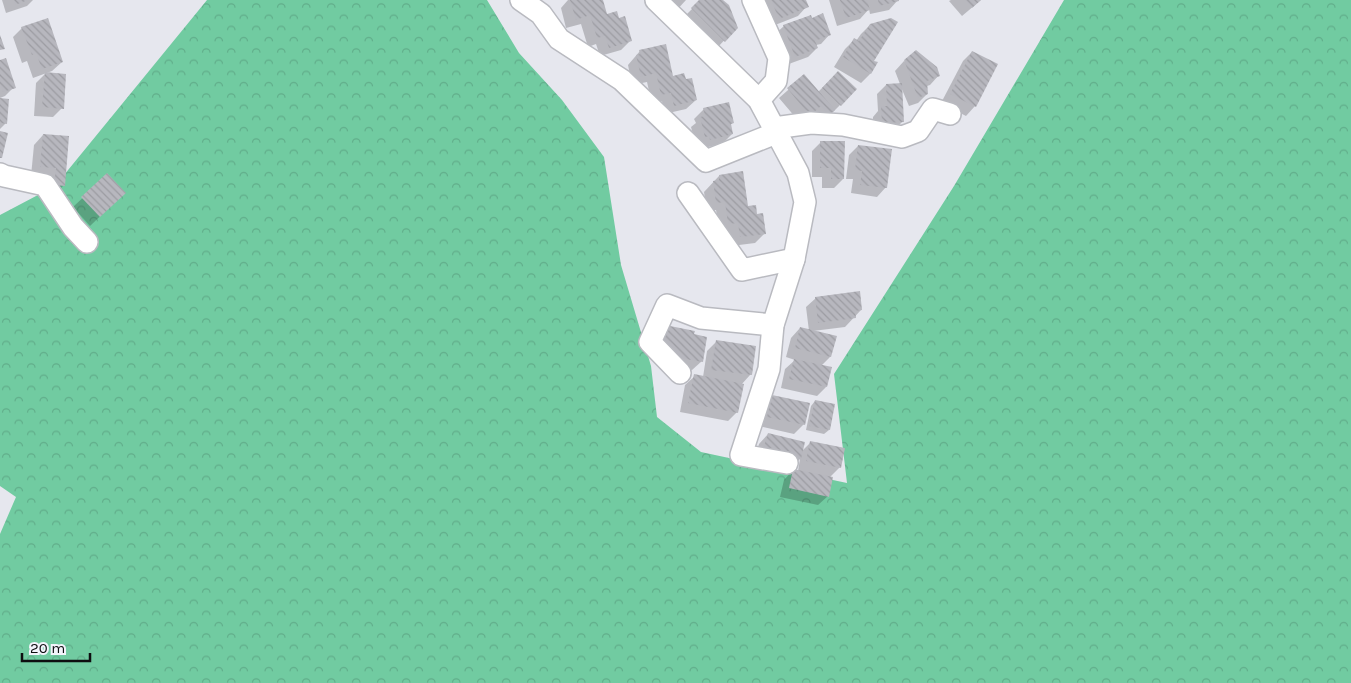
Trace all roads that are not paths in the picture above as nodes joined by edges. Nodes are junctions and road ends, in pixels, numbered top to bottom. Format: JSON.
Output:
{"nodes":[{"id":1,"x":521,"y":0,"type":"edge"},
{"id":2,"x":656,"y":0,"type":"edge"},
{"id":3,"x":753,"y":0,"type":"edge"},
{"id":4,"x":759,"y":100,"type":"junction"},
{"id":5,"x":950,"y":114,"type":"dead end"},
{"id":6,"x":775,"y":131,"type":"junction"},
{"id":7,"x":0,"y":174,"type":"edge"},
{"id":8,"x":688,"y":193,"type":"dead end"},
{"id":9,"x":87,"y":242,"type":"dead end"},
{"id":10,"x":794,"y":259,"type":"junction"},
{"id":11,"x":773,"y":325,"type":"junction"},
{"id":12,"x":680,"y":373,"type":"dead end"},
{"id":13,"x":787,"y":463,"type":"dead end"}],
"edges":[{"from":1,"to":6,"type":"street"},
{"from":2,"to":4,"type":"street"},
{"from":3,"to":4,"type":"street"},
{"from":4,"to":6,"type":"street"},
{"from":5,"to":6,"type":"street"},
{"from":6,"to":10,"type":"street"},
{"from":7,"to":9,"type":"street"},
{"from":8,"to":10,"type":"street"},
{"from":10,"to":11,"type":"street"},
{"from":11,"to":12,"type":"street"},
{"from":11,"to":13,"type":"street"}]}
